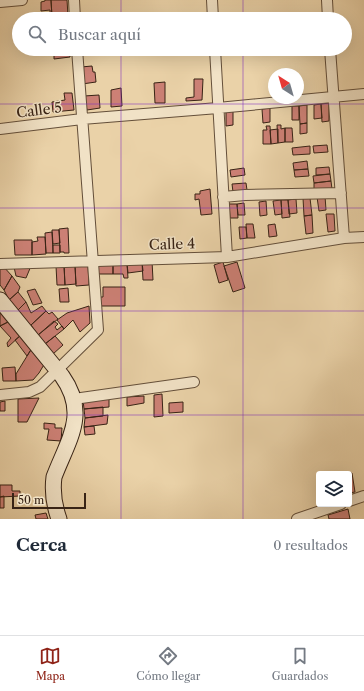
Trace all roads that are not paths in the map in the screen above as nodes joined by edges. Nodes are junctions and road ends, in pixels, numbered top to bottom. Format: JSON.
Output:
{"nodes":[{"id":1,"x":22,"y":0,"type":"edge"},
{"id":2,"x":74,"y":0,"type":"edge"},
{"id":3,"x":212,"y":0,"type":"edge"},
{"id":4,"x":327,"y":0,"type":"edge"},
{"id":5,"x":0,"y":2,"type":"edge"},
{"id":6,"x":75,"y":12,"type":"edge"},
{"id":7,"x":213,"y":12,"type":"edge"},
{"id":8,"x":328,"y":12,"type":"edge"},
{"id":9,"x":78,"y":56,"type":"edge"},
{"id":10,"x":214,"y":56,"type":"edge"},
{"id":11,"x":331,"y":56,"type":"edge"},
{"id":12,"x":364,"y":94,"type":"edge"},
{"id":13,"x":334,"y":98,"type":"junction"},
{"id":14,"x":218,"y":108,"type":"junction"},
{"id":15,"x":82,"y":119,"type":"junction"},
{"id":16,"x":0,"y":128,"type":"edge"},
{"id":17,"x":341,"y":193,"type":"junction"},
{"id":18,"x":223,"y":197,"type":"junction"},
{"id":19,"x":364,"y":237,"type":"edge"},
{"id":20,"x":344,"y":238,"type":"junction"},
{"id":21,"x":227,"y":257,"type":"junction"},
{"id":22,"x":93,"y":260,"type":"junction"},
{"id":23,"x":0,"y":264,"type":"edge"},
{"id":24,"x":0,"y":300,"type":"edge"},
{"id":25,"x":57,"y":370,"type":"junction"},
{"id":26,"x":194,"y":382,"type":"dead end"},
{"id":27,"x":0,"y":395,"type":"edge"},
{"id":28,"x":74,"y":399,"type":"junction"},
{"id":29,"x":364,"y":496,"type":"edge"},
{"id":30,"x":352,"y":500,"type":"edge"},
{"id":31,"x":332,"y":507,"type":"edge"},
{"id":32,"x":59,"y":519,"type":"edge"},
{"id":33,"x":297,"y":519,"type":"edge"}],
"edges":[{"from":1,"to":5,"type":"street"},
{"from":2,"to":6,"type":"street"},
{"from":3,"to":7,"type":"street"},
{"from":4,"to":8,"type":"street"},
{"from":9,"to":15,"type":"street"},
{"from":10,"to":14,"type":"street"},
{"from":11,"to":13,"type":"street"},
{"from":12,"to":13,"type":"street","name":"Calle 5"},
{"from":13,"to":14,"type":"street","name":"Calle 5"},
{"from":13,"to":17,"type":"street"},
{"from":14,"to":15,"type":"street","name":"Calle 5"},
{"from":14,"to":18,"type":"street"},
{"from":15,"to":16,"type":"street","name":"Calle 5"},
{"from":15,"to":22,"type":"street"},
{"from":17,"to":18,"type":"street"},
{"from":17,"to":20,"type":"street"},
{"from":18,"to":21,"type":"street"},
{"from":19,"to":20,"type":"street","name":"Calle 4"},
{"from":20,"to":21,"type":"street","name":"Calle 4"},
{"from":21,"to":22,"type":"street","name":"Calle 4"},
{"from":22,"to":23,"type":"street","name":"Calle 4"},
{"from":22,"to":25,"type":"street"},
{"from":24,"to":25,"type":"main road"},
{"from":25,"to":27,"type":"street"},
{"from":25,"to":28,"type":"main road"},
{"from":26,"to":28,"type":"street"},
{"from":28,"to":32,"type":"main road"},
{"from":29,"to":30,"type":"street"},
{"from":31,"to":33,"type":"street"}]}
